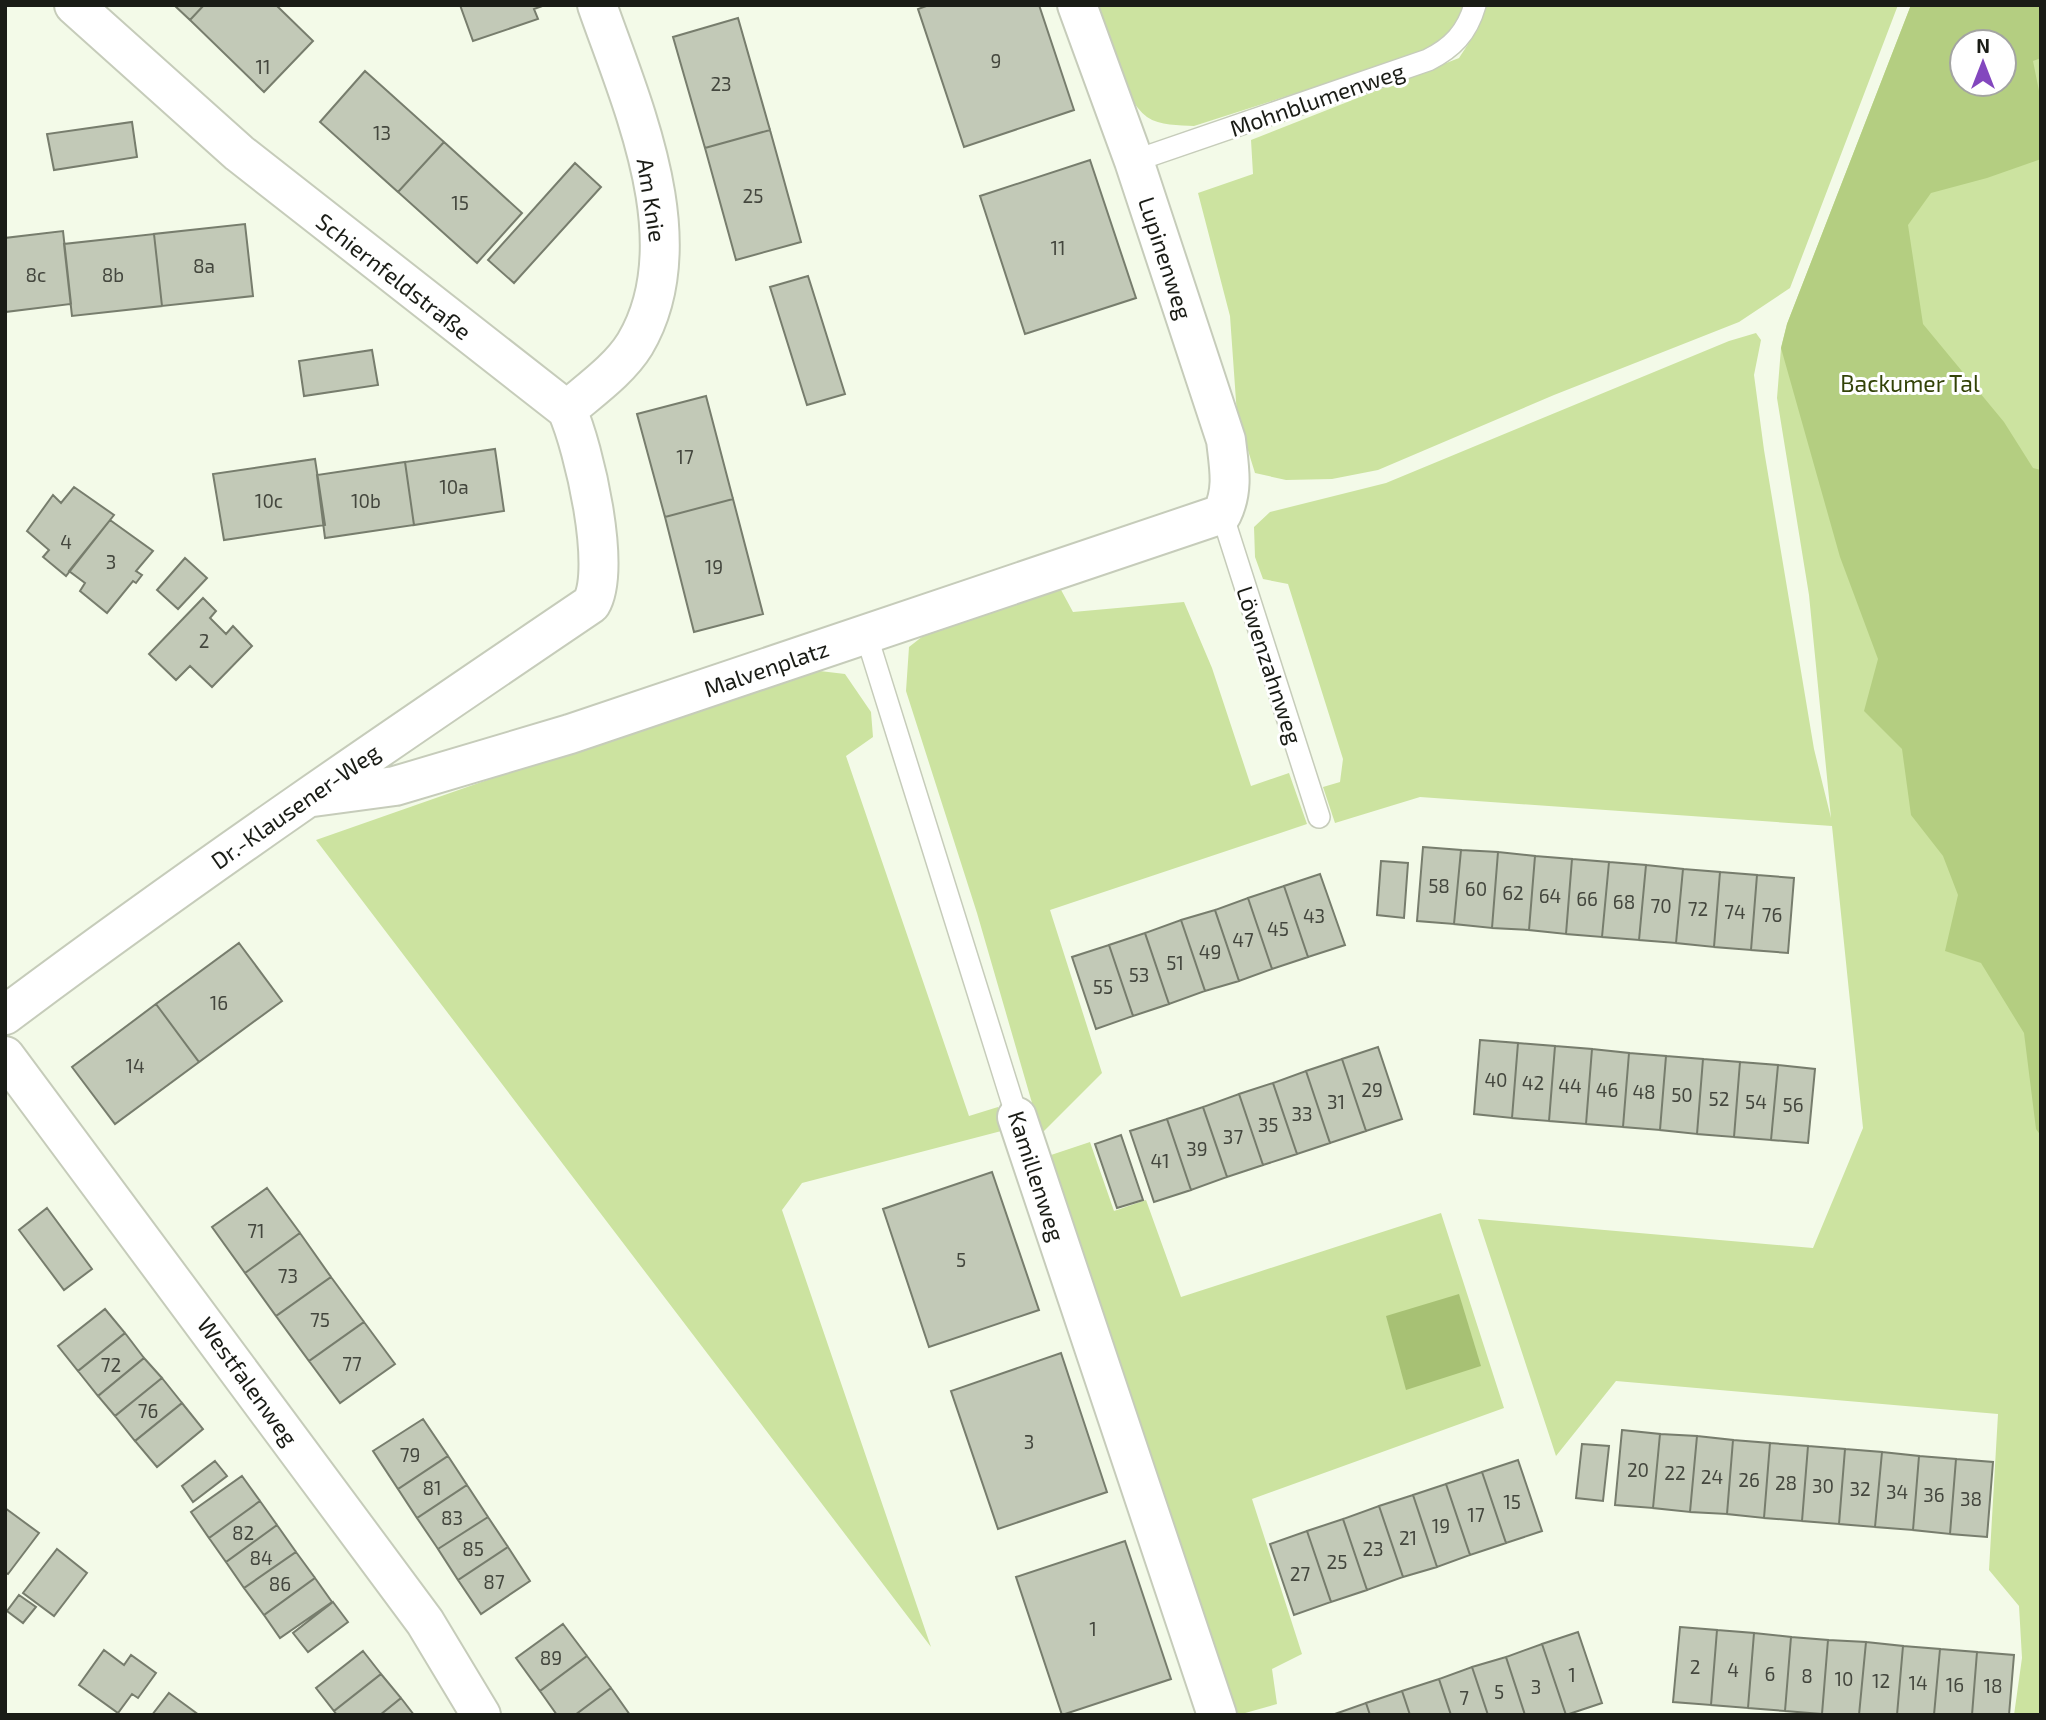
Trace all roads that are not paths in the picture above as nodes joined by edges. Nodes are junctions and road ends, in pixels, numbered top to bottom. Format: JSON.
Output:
{"nodes":[{"id":1,"x":74,"y":5,"type":"edge"},
{"id":2,"x":597,"y":5,"type":"edge"},
{"id":3,"x":1077,"y":5,"type":"edge"},
{"id":4,"x":1475,"y":5,"type":"edge"},
{"id":5,"x":1134,"y":161,"type":"junction"},
{"id":6,"x":566,"y":410,"type":"junction"},
{"id":7,"x":1222,"y":514,"type":"junction"},
{"id":8,"x":591,"y":604,"type":"joint"},
{"id":9,"x":866,"y":634,"type":"junction"},
{"id":10,"x":304,"y":798,"type":"junction"},
{"id":11,"x":1319,"y":817,"type":"dead end"},
{"id":12,"x":5,"y":1015,"type":"edge"},
{"id":13,"x":5,"y":1055,"type":"edge"},
{"id":14,"x":1017,"y":1117,"type":"joint"},
{"id":15,"x":481,"y":1715,"type":"edge"},
{"id":16,"x":1217,"y":1715,"type":"edge"}],
"edges":[{"from":1,"to":6,"type":"street","name":"Schiernfeldstraße"},
{"from":2,"to":6,"type":"street","name":"Am Knie"},
{"from":3,"to":5,"type":"street","name":"Lupinenweg"},
{"from":4,"to":5,"type":"lane","name":"Mohnblumenweg"},
{"from":5,"to":7,"type":"street","name":"Lupinenweg"},
{"from":6,"to":8,"type":"street","name":"Schiernfeldstraße"},
{"from":7,"to":9,"type":"street","name":"Malvenplatz"},
{"from":7,"to":11,"type":"lane","name":"Löwenzahnweg"},
{"from":8,"to":10,"type":"street","name":"Dr.-Klausener-Weg"},
{"from":9,"to":10,"type":"street","name":"Malvenplatz"},
{"from":9,"to":14,"type":"lane","name":"Kamillenweg"},
{"from":10,"to":12,"type":"street","name":"Dr.-Klausener-Weg"},
{"from":13,"to":15,"type":"street","name":"Westfalenweg"},
{"from":14,"to":16,"type":"street","name":"Kamillenweg"}]}
